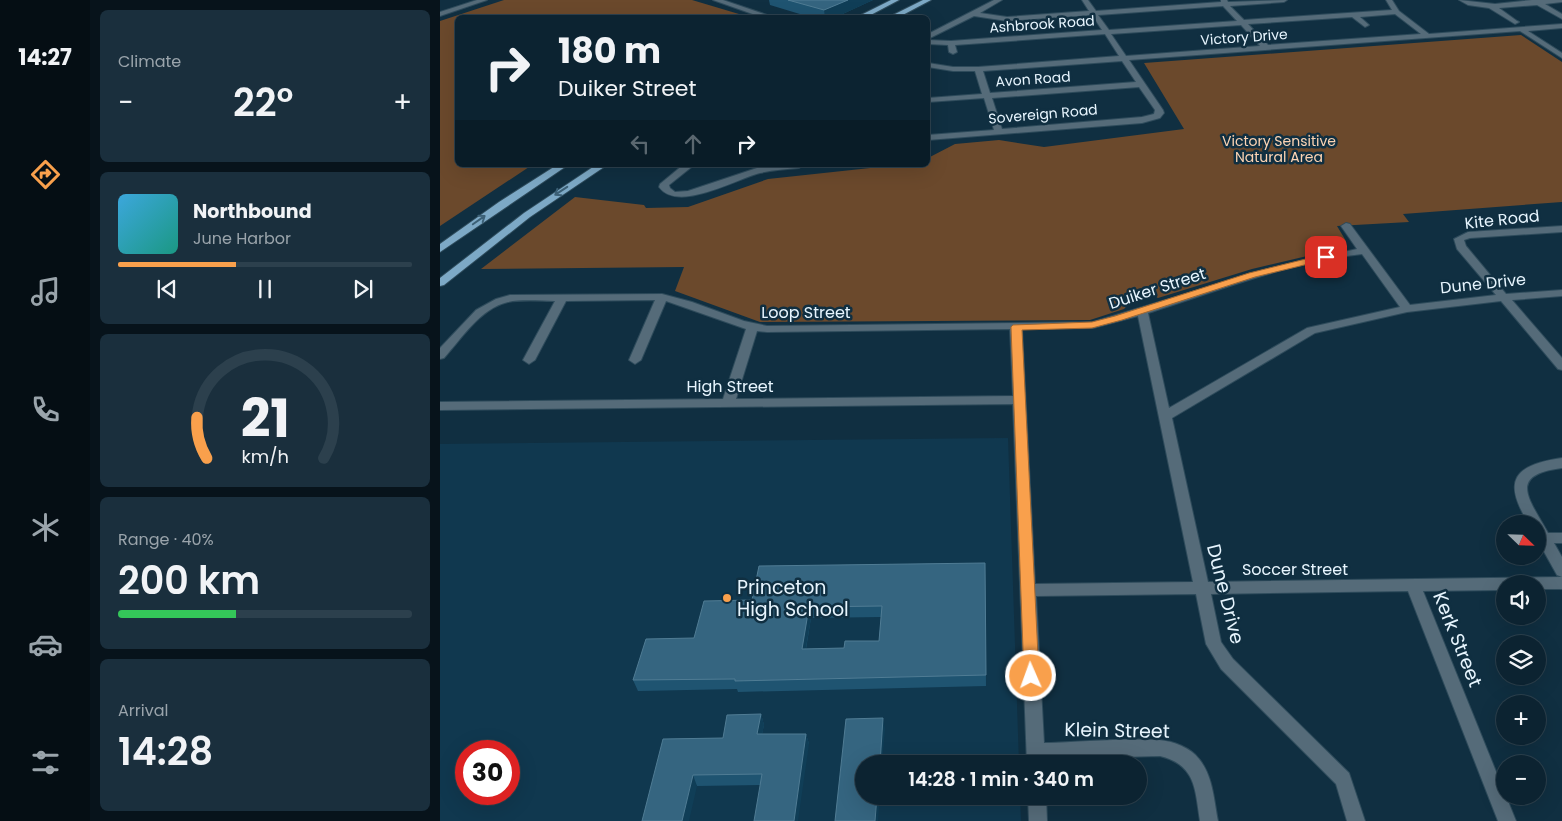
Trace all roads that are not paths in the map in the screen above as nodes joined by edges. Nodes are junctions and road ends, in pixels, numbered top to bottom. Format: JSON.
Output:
{"nodes":[{"id":1,"x":484,"y":0,"type":"edge"},
{"id":2,"x":716,"y":0,"type":"edge"},
{"id":3,"x":896,"y":0,"type":"edge"},
{"id":4,"x":928,"y":0,"type":"edge"},
{"id":5,"x":999,"y":0,"type":"edge"},
{"id":6,"x":1085,"y":0,"type":"edge"},
{"id":7,"x":1134,"y":0,"type":"edge"},
{"id":8,"x":1182,"y":0,"type":"edge"},
{"id":9,"x":1284,"y":0,"type":"edge"},
{"id":10,"x":1389,"y":0,"type":"edge"},
{"id":11,"x":1462,"y":0,"type":"edge"},
{"id":12,"x":1562,"y":0,"type":"edge"},
{"id":13,"x":1534,"y":1,"type":"edge"},
{"id":14,"x":1225,"y":2,"type":"edge"},
{"id":15,"x":1490,"y":5,"type":"junction"},
{"id":16,"x":1188,"y":7,"type":"junction"},
{"id":17,"x":1141,"y":10,"type":"junction"},
{"id":18,"x":1397,"y":12,"type":"junction"},
{"id":19,"x":1093,"y":13,"type":"junction"},
{"id":20,"x":440,"y":14,"type":"edge"},
{"id":21,"x":974,"y":14,"type":"junction"},
{"id":22,"x":764,"y":15,"type":"edge"},
{"id":23,"x":864,"y":15,"type":"edge"},
{"id":24,"x":896,"y":15,"type":"edge"},
{"id":25,"x":1354,"y":15,"type":"junction"},
{"id":26,"x":1322,"y":17,"type":"junction"},
{"id":27,"x":1562,"y":17,"type":"edge"},
{"id":28,"x":1289,"y":20,"type":"junction"},
{"id":29,"x":1515,"y":22,"type":"dead end"},
{"id":30,"x":1242,"y":23,"type":"junction"},
{"id":31,"x":1365,"y":25,"type":"dead end"},
{"id":32,"x":1200,"y":26,"type":"junction"},
{"id":33,"x":1562,"y":26,"type":"edge"},
{"id":34,"x":1333,"y":27,"type":"dead end"},
{"id":35,"x":1521,"y":29,"type":"junction"},
{"id":36,"x":1135,"y":30,"type":"junction"},
{"id":37,"x":1299,"y":30,"type":"dead end"},
{"id":38,"x":1106,"y":32,"type":"junction"},
{"id":39,"x":1208,"y":35,"type":"dead end"},
{"id":40,"x":930,"y":36,"type":"edge"},
{"id":41,"x":1428,"y":36,"type":"junction"},
{"id":42,"x":1141,"y":40,"type":"dead end"},
{"id":43,"x":930,"y":42,"type":"edge"},
{"id":44,"x":951,"y":43,"type":"junction"},
{"id":45,"x":1266,"y":48,"type":"junction"},
{"id":46,"x":1553,"y":50,"type":"junction"},
{"id":47,"x":1562,"y":50,"type":"edge"},
{"id":48,"x":953,"y":52,"type":"dead end"},
{"id":49,"x":1562,"y":56,"type":"edge"},
{"id":50,"x":1124,"y":58,"type":"junction"},
{"id":51,"x":930,"y":65,"type":"edge"},
{"id":52,"x":978,"y":69,"type":"junction"},
{"id":53,"x":1141,"y":84,"type":"junction"},
{"id":54,"x":986,"y":95,"type":"junction"},
{"id":55,"x":930,"y":100,"type":"edge"},
{"id":56,"x":999,"y":132,"type":"junction"},
{"id":57,"x":930,"y":138,"type":"edge"},
{"id":58,"x":560,"y":167,"type":"edge"},
{"id":59,"x":599,"y":167,"type":"edge"},
{"id":60,"x":686,"y":167,"type":"edge"},
{"id":61,"x":783,"y":167,"type":"edge"},
{"id":62,"x":1346,"y":226,"type":"dead end"},
{"id":63,"x":1562,"y":229,"type":"edge"},
{"id":64,"x":440,"y":249,"type":"edge"},
{"id":65,"x":1364,"y":251,"type":"junction"},
{"id":66,"x":440,"y":283,"type":"edge"},
{"id":67,"x":1562,"y":293,"type":"edge"},
{"id":68,"x":563,"y":297,"type":"junction"},
{"id":69,"x":662,"y":297,"type":"junction"},
{"id":70,"x":1504,"y":297,"type":"junction"},
{"id":71,"x":1407,"y":309,"type":"junction"},
{"id":72,"x":1142,"y":310,"type":"junction"},
{"id":73,"x":1016,"y":327,"type":"junction"},
{"id":74,"x":752,"y":328,"type":"junction"},
{"id":75,"x":440,"y":354,"type":"edge"},
{"id":76,"x":529,"y":360,"type":"dead end"},
{"id":77,"x":635,"y":360,"type":"dead end"},
{"id":78,"x":1562,"y":366,"type":"edge"},
{"id":79,"x":1020,"y":400,"type":"junction"},
{"id":80,"x":728,"y":403,"type":"junction"},
{"id":81,"x":440,"y":406,"type":"edge"},
{"id":82,"x":1165,"y":416,"type":"junction"},
{"id":83,"x":1562,"y":463,"type":"edge"},
{"id":84,"x":1531,"y":515,"type":"edge"},
{"id":85,"x":1546,"y":532,"type":"edge"},
{"id":86,"x":1562,"y":538,"type":"edge"},
{"id":87,"x":1546,"y":542,"type":"edge"},
{"id":88,"x":1562,"y":571,"type":"edge"},
{"id":89,"x":1562,"y":583,"type":"edge"},
{"id":90,"x":1413,"y":585,"type":"junction"},
{"id":91,"x":1201,"y":587,"type":"junction"},
{"id":92,"x":1028,"y":590,"type":"junction"},
{"id":93,"x":1036,"y":755,"type":"edge"},
{"id":94,"x":1064,"y":755,"type":"edge"},
{"id":95,"x":1037,"y":805,"type":"edge"},
{"id":96,"x":1038,"y":821,"type":"edge"},
{"id":97,"x":1209,"y":821,"type":"edge"},
{"id":98,"x":1356,"y":821,"type":"edge"},
{"id":99,"x":1507,"y":821,"type":"edge"}],
"edges":[{"from":1,"to":20,"type":"street"},
{"from":2,"to":22,"type":"street"},
{"from":3,"to":23,"type":"main road"},
{"from":4,"to":24,"type":"main road"},
{"from":5,"to":21,"type":"street"},
{"from":6,"to":19,"type":"street"},
{"from":7,"to":17,"type":"street"},
{"from":8,"to":16,"type":"street"},
{"from":9,"to":14,"type":"street"},
{"from":10,"to":18,"type":"street"},
{"from":11,"to":15,"type":"street"},
{"from":12,"to":13,"type":"street"},
{"from":13,"to":15,"type":"street"},
{"from":13,"to":27,"type":"street"},
{"from":14,"to":16,"type":"street"},
{"from":14,"to":30,"type":"street"},
{"from":15,"to":29,"type":"street"},
{"from":16,"to":17,"type":"street"},
{"from":17,"to":19,"type":"street"},
{"from":18,"to":25,"type":"street","name":"Ashbrook Road"},
{"from":18,"to":41,"type":"street"},
{"from":19,"to":21,"type":"street"},
{"from":19,"to":38,"type":"street"},
{"from":21,"to":40,"type":"street"},
{"from":25,"to":26,"type":"street","name":"Ashbrook Road"},
{"from":25,"to":31,"type":"street"},
{"from":26,"to":28,"type":"street","name":"Ashbrook Road"},
{"from":26,"to":34,"type":"street"},
{"from":28,"to":30,"type":"street","name":"Ashbrook Road"},
{"from":28,"to":37,"type":"street"},
{"from":30,"to":32,"type":"street","name":"Ashbrook Road"},
{"from":30,"to":45,"type":"street"},
{"from":32,"to":36,"type":"street","name":"Ashbrook Road"},
{"from":32,"to":39,"type":"street"},
{"from":33,"to":35,"type":"street","name":"Victory Drive"},
{"from":35,"to":41,"type":"street","name":"Victory Drive"},
{"from":35,"to":46,"type":"street"},
{"from":36,"to":38,"type":"street","name":"Ashbrook Road"},
{"from":36,"to":42,"type":"street"},
{"from":38,"to":44,"type":"street","name":"Ashbrook Road"},
{"from":38,"to":50,"type":"street"},
{"from":41,"to":45,"type":"street","name":"Victory Drive"},
{"from":43,"to":44,"type":"street","name":"Ashbrook Road"},
{"from":44,"to":48,"type":"street"},
{"from":45,"to":50,"type":"street","name":"Victory Drive"},
{"from":46,"to":47,"type":"street"},
{"from":46,"to":49,"type":"street"},
{"from":50,"to":52,"type":"street","name":"Victory Drive"},
{"from":50,"to":53,"type":"street"},
{"from":51,"to":52,"type":"street","name":"Victory Drive"},
{"from":52,"to":54,"type":"street"},
{"from":53,"to":54,"type":"street","name":"Avon Road"},
{"from":53,"to":56,"type":"street","name":"Sovereign Road"},
{"from":54,"to":55,"type":"street","name":"Avon Road"},
{"from":54,"to":56,"type":"street"},
{"from":56,"to":57,"type":"street","name":"Sovereign Road"},
{"from":64,"to":58,"type":"main road","one_way":true},
{"from":59,"to":66,"type":"main road","one_way":true},
{"from":60,"to":61,"type":"street"},
{"from":62,"to":65,"type":"street"},
{"from":63,"to":70,"type":"street","name":"Kite Road"},
{"from":65,"to":71,"type":"street"},
{"from":65,"to":72,"type":"street","name":"Duiker Street"},
{"from":67,"to":70,"type":"street","name":"Dune Drive"},
{"from":68,"to":69,"type":"street","name":"Loop Street"},
{"from":68,"to":75,"type":"street","name":"Loop Street"},
{"from":68,"to":76,"type":"street"},
{"from":69,"to":74,"type":"street","name":"Loop Street"},
{"from":69,"to":77,"type":"street"},
{"from":70,"to":71,"type":"street","name":"Dune Drive"},
{"from":70,"to":78,"type":"street"},
{"from":71,"to":82,"type":"street","name":"Dune Drive"},
{"from":72,"to":73,"type":"street","name":"Duiker Street"},
{"from":72,"to":82,"type":"street","name":"Dune Drive"},
{"from":73,"to":74,"type":"street","name":"Loop Street"},
{"from":73,"to":79,"type":"street"},
{"from":74,"to":80,"type":"street"},
{"from":79,"to":80,"type":"street","name":"High Street"},
{"from":79,"to":92,"type":"street"},
{"from":80,"to":81,"type":"street","name":"High Street"},
{"from":82,"to":91,"type":"street","name":"Dune Drive"},
{"from":83,"to":84,"type":"street"},
{"from":85,"to":86,"type":"street"},
{"from":87,"to":88,"type":"street"},
{"from":89,"to":90,"type":"street","name":"Soccer Street"},
{"from":90,"to":91,"type":"street","name":"Soccer Street"},
{"from":90,"to":99,"type":"street","name":"Kerk Street"},
{"from":91,"to":92,"type":"street","name":"Soccer Street"},
{"from":91,"to":98,"type":"street","name":"Dune Drive"},
{"from":92,"to":93,"type":"street"},
{"from":94,"to":97,"type":"street","name":"Klein Street"},
{"from":95,"to":96,"type":"street"}]}
